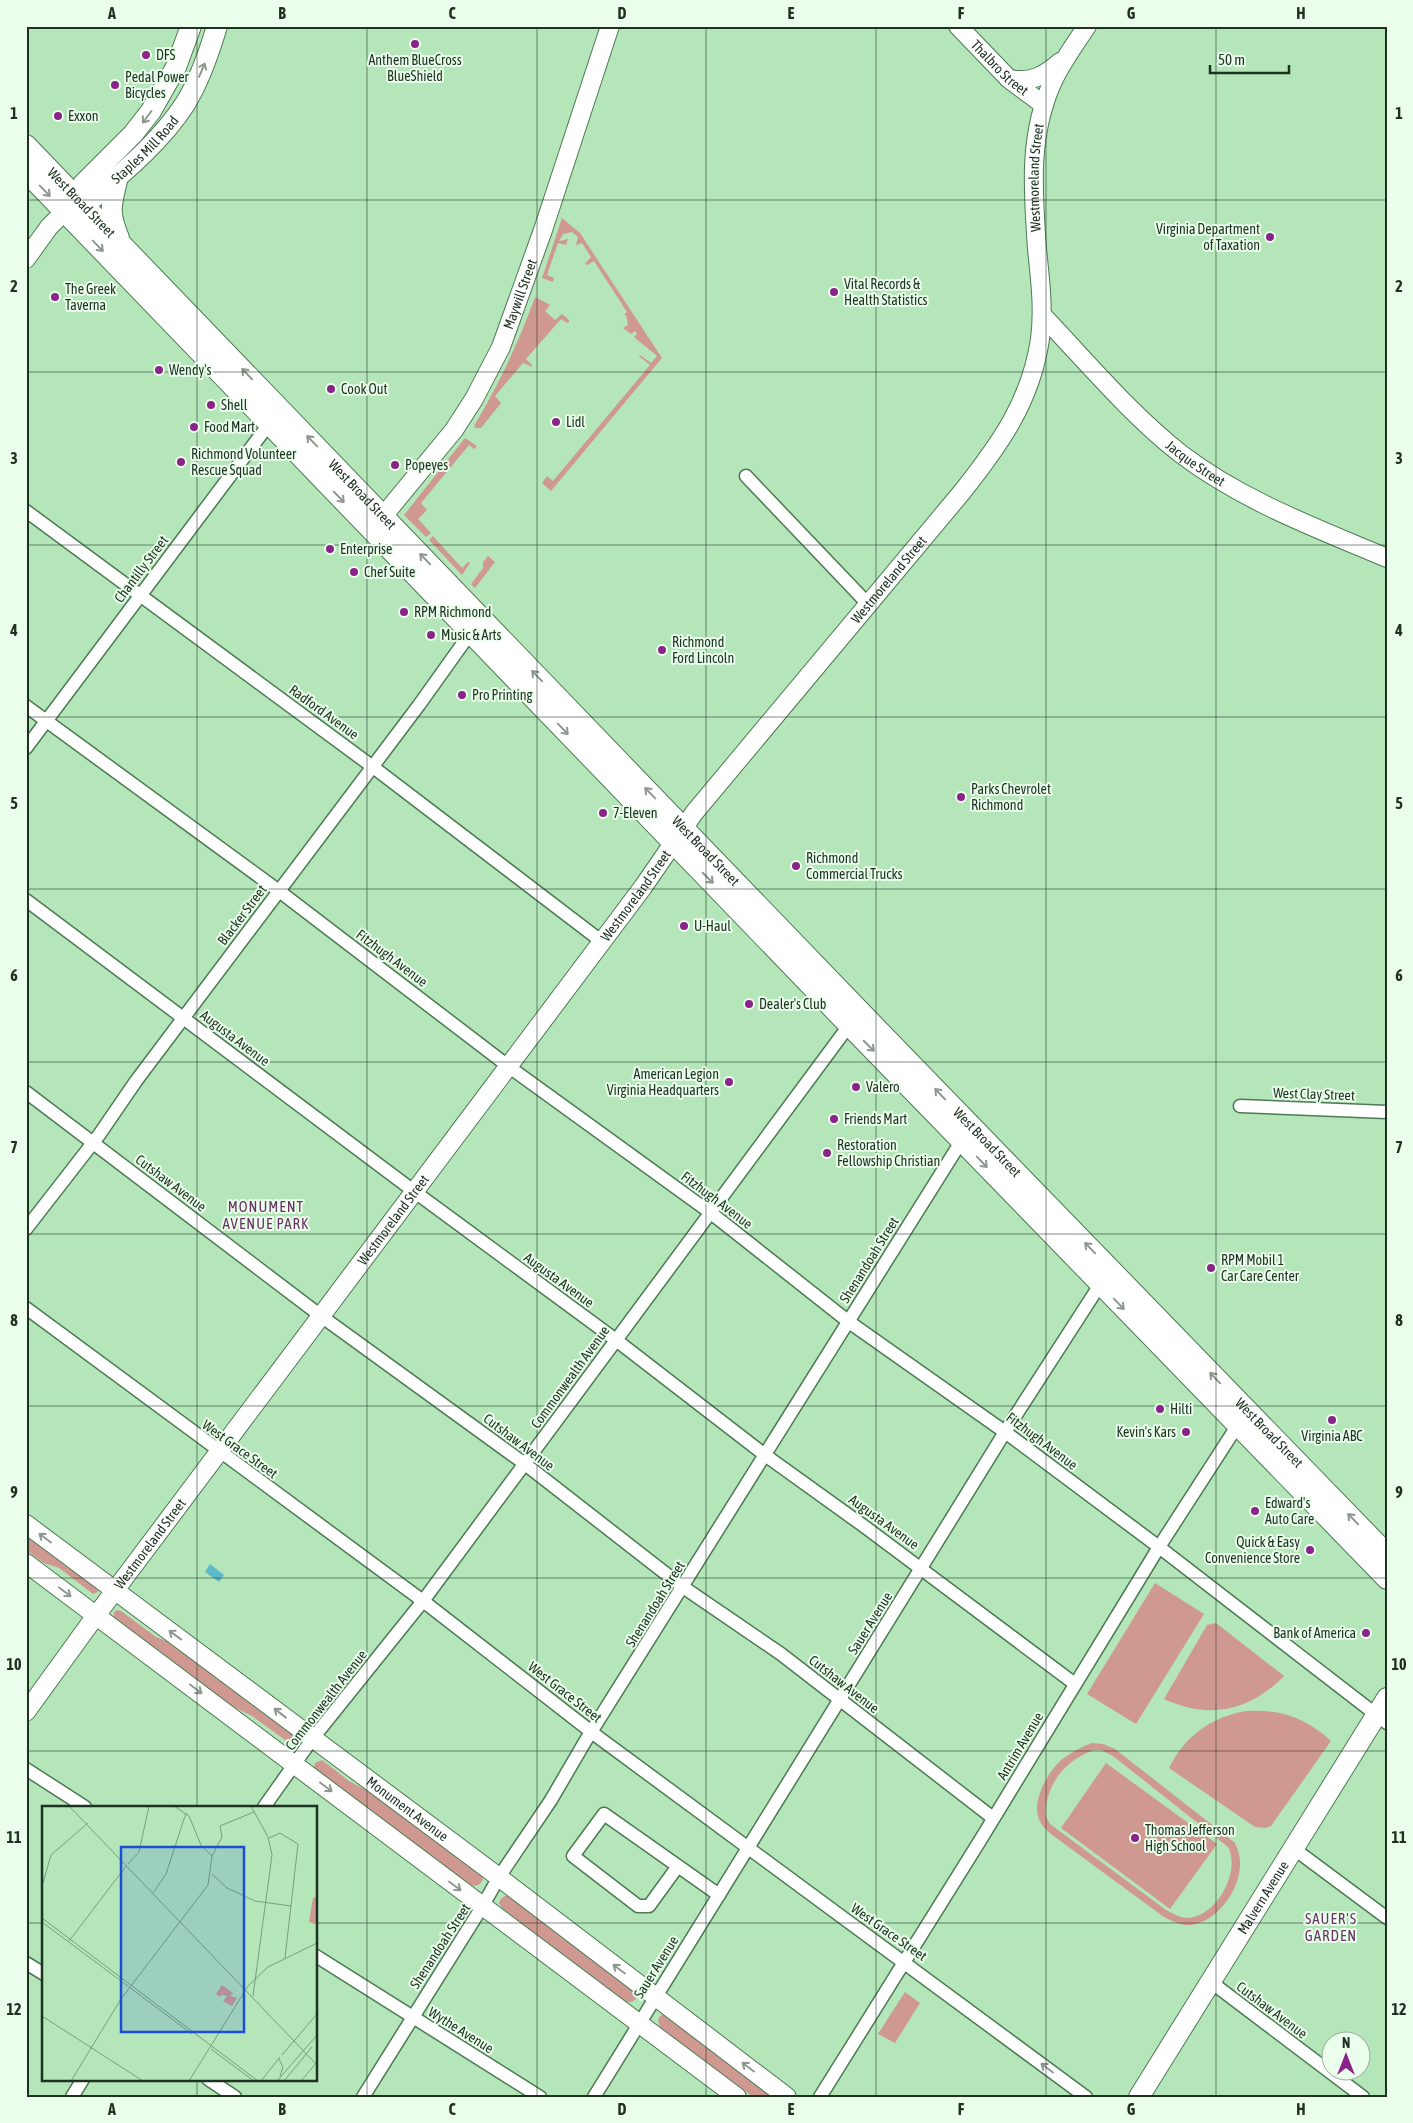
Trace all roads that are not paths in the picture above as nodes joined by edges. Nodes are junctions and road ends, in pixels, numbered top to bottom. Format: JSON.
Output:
{"nodes":[{"id":1,"x":191,"y":26,"type":"edge"},
{"id":2,"x":217,"y":26,"type":"edge"},
{"id":3,"x":610,"y":26,"type":"edge"},
{"id":4,"x":958,"y":26,"type":"edge"},
{"id":5,"x":1087,"y":26,"type":"edge"},
{"id":6,"x":1068,"y":55,"type":"junction"},
{"id":7,"x":1009,"y":79,"type":"junction"},
{"id":8,"x":1044,"y":106,"type":"junction"},
{"id":9,"x":26,"y":145,"type":"edge"},
{"id":10,"x":26,"y":172,"type":"edge"},
{"id":11,"x":118,"y":176,"type":"junction"},
{"id":12,"x":71,"y":205,"type":"junction"},
{"id":13,"x":120,"y":242,"type":"junction"},
{"id":14,"x":26,"y":259,"type":"edge"},
{"id":15,"x":1042,"y":315,"type":"junction"},
{"id":16,"x":275,"y":416,"type":"junction"},
{"id":17,"x":746,"y":476,"type":"dead end"},
{"id":18,"x":26,"y":511,"type":"edge"},
{"id":19,"x":378,"y":523,"type":"junction"},
{"id":20,"x":1387,"y":558,"type":"edge"},
{"id":21,"x":140,"y":595,"type":"junction"},
{"id":22,"x":868,"y":604,"type":"junction"},
{"id":23,"x":476,"y":626,"type":"junction"},
{"id":24,"x":26,"y":706,"type":"edge"},
{"id":25,"x":46,"y":720,"type":"junction"},
{"id":26,"x":26,"y":748,"type":"edge"},
{"id":27,"x":373,"y":767,"type":"junction"},
{"id":28,"x":679,"y":836,"type":"junction"},
{"id":29,"x":279,"y":891,"type":"junction"},
{"id":30,"x":26,"y":900,"type":"edge"},
{"id":31,"x":602,"y":941,"type":"junction"},
{"id":32,"x":855,"y":1018,"type":"junction"},
{"id":33,"x":185,"y":1019,"type":"junction"},
{"id":34,"x":508,"y":1066,"type":"junction"},
{"id":35,"x":26,"y":1092,"type":"edge"},
{"id":36,"x":1240,"y":1106,"type":"dead end"},
{"id":37,"x":1387,"y":1112,"type":"edge"},
{"id":38,"x":966,"y":1133,"type":"junction"},
{"id":39,"x":93,"y":1142,"type":"junction"},
{"id":40,"x":414,"y":1192,"type":"junction"},
{"id":41,"x":711,"y":1213,"type":"junction"},
{"id":42,"x":26,"y":1229,"type":"edge"},
{"id":43,"x":1105,"y":1277,"type":"junction"},
{"id":44,"x":26,"y":1308,"type":"edge"},
{"id":45,"x":321,"y":1316,"type":"junction"},
{"id":46,"x":848,"y":1322,"type":"junction"},
{"id":47,"x":616,"y":1340,"type":"junction"},
{"id":48,"x":1242,"y":1418,"type":"junction"},
{"id":49,"x":1005,"y":1432,"type":"junction"},
{"id":50,"x":219,"y":1452,"type":"junction"},
{"id":51,"x":765,"y":1455,"type":"junction"},
{"id":52,"x":524,"y":1464,"type":"junction"},
{"id":53,"x":26,"y":1524,"type":"edge"},
{"id":54,"x":1159,"y":1547,"type":"junction"},
{"id":55,"x":1387,"y":1554,"type":"edge"},
{"id":56,"x":26,"y":1563,"type":"edge"},
{"id":57,"x":921,"y":1569,"type":"junction"},
{"id":58,"x":1387,"y":1579,"type":"edge"},
{"id":59,"x":682,"y":1587,"type":"junction"},
{"id":60,"x":115,"y":1591,"type":"junction"},
{"id":61,"x":423,"y":1601,"type":"junction"},
{"id":62,"x":97,"y":1616,"type":"junction"},
{"id":63,"x":1075,"y":1684,"type":"junction"},
{"id":64,"x":841,"y":1700,"type":"junction"},
{"id":65,"x":26,"y":1712,"type":"edge"},
{"id":66,"x":1383,"y":1712,"type":"edge"},
{"id":67,"x":592,"y":1732,"type":"junction"},
{"id":68,"x":313,"y":1738,"type":"junction"},
{"id":69,"x":295,"y":1764,"type":"junction"},
{"id":70,"x":26,"y":1769,"type":"edge"},
{"id":71,"x":83,"y":1806,"type":"edge"},
{"id":72,"x":265,"y":1806,"type":"edge"},
{"id":73,"x":993,"y":1818,"type":"junction"},
{"id":74,"x":749,"y":1847,"type":"junction"},
{"id":75,"x":1293,"y":1848,"type":"junction"},
{"id":76,"x":678,"y":1866,"type":"junction"},
{"id":77,"x":499,"y":1877,"type":"junction"},
{"id":78,"x":719,"y":1895,"type":"junction"},
{"id":79,"x":482,"y":1907,"type":"junction"},
{"id":80,"x":1387,"y":1918,"type":"edge"},
{"id":81,"x":318,"y":1957,"type":"edge"},
{"id":82,"x":904,"y":1962,"type":"junction"},
{"id":83,"x":26,"y":1963,"type":"edge"},
{"id":84,"x":42,"y":1973,"type":"edge"},
{"id":85,"x":1211,"y":1982,"type":"junction"},
{"id":86,"x":656,"y":1997,"type":"junction"},
{"id":87,"x":412,"y":2018,"type":"junction"},
{"id":88,"x":639,"y":2023,"type":"junction"},
{"id":89,"x":82,"y":2080,"type":"edge"},
{"id":90,"x":210,"y":2080,"type":"edge"},
{"id":91,"x":72,"y":2097,"type":"edge"},
{"id":92,"x":235,"y":2097,"type":"edge"},
{"id":93,"x":363,"y":2097,"type":"edge"},
{"id":94,"x":540,"y":2097,"type":"edge"},
{"id":95,"x":594,"y":2097,"type":"edge"},
{"id":96,"x":737,"y":2097,"type":"edge"},
{"id":97,"x":787,"y":2097,"type":"edge"},
{"id":98,"x":820,"y":2097,"type":"edge"},
{"id":99,"x":1086,"y":2097,"type":"edge"},
{"id":100,"x":1139,"y":2097,"type":"edge"},
{"id":101,"x":1363,"y":2097,"type":"edge"}],
"edges":[{"from":1,"to":12,"type":"main road","name":"Staples Mill Road","one_way":true},
{"from":11,"to":2,"type":"main road","name":"Staples Mill Road","one_way":true},
{"from":3,"to":19,"type":"street","name":"Maywill Street"},
{"from":4,"to":7,"type":"street","name":"Thalbro Street"},
{"from":5,"to":6,"type":"street","name":"Westmoreland Street"},
{"from":6,"to":7,"type":"street"},
{"from":6,"to":8,"type":"street","name":"Westmoreland Street"},
{"from":7,"to":8,"type":"street","name":"Thalbro Street"},
{"from":8,"to":15,"type":"street","name":"Westmoreland Street"},
{"from":9,"to":12,"type":"main road","name":"West Broad Street"},
{"from":10,"to":12,"type":"main road","name":"West Broad Street","one_way":true},
{"from":11,"to":12,"type":"main road","name":"Staples Mill Road"},
{"from":11,"to":13,"type":"main road"},
{"from":12,"to":13,"type":"main road","name":"West Broad Street"},
{"from":12,"to":14,"type":"street","name":"Staples Mill Road"},
{"from":12,"to":16,"type":"main road","name":"West Broad Street","one_way":true},
{"from":16,"to":13,"type":"main road","name":"West Broad Street","one_way":true},
{"from":15,"to":20,"type":"street","name":"Jacque Street"},
{"from":15,"to":22,"type":"street","name":"Westmoreland Street"},
{"from":16,"to":19,"type":"main road","name":"West Broad Street"},
{"from":16,"to":21,"type":"street","name":"Chantilly Street"},
{"from":17,"to":22,"type":"street"},
{"from":18,"to":21,"type":"street","name":"Radford Avenue"},
{"from":19,"to":23,"type":"main road","name":"West Broad Street"},
{"from":21,"to":25,"type":"street","name":"Chantilly Street"},
{"from":21,"to":27,"type":"street","name":"Radford Avenue"},
{"from":22,"to":28,"type":"street","name":"Westmoreland Street"},
{"from":23,"to":27,"type":"street","name":"Blacker Street"},
{"from":23,"to":28,"type":"main road","name":"West Broad Street"},
{"from":24,"to":25,"type":"street","name":"Fitzhugh Avenue"},
{"from":25,"to":26,"type":"street","name":"Chantilly Street"},
{"from":25,"to":29,"type":"street","name":"Fitzhugh Avenue"},
{"from":27,"to":29,"type":"street","name":"Blacker Street"},
{"from":27,"to":31,"type":"street","name":"Radford Avenue"},
{"from":28,"to":31,"type":"street","name":"Westmoreland Street"},
{"from":28,"to":32,"type":"main road","name":"West Broad Street"},
{"from":29,"to":33,"type":"street","name":"Blacker Street"},
{"from":29,"to":34,"type":"street","name":"Fitzhugh Avenue"},
{"from":30,"to":33,"type":"street","name":"Augusta Avenue"},
{"from":31,"to":34,"type":"street","name":"Westmoreland Street"},
{"from":32,"to":38,"type":"main road","name":"West Broad Street"},
{"from":32,"to":41,"type":"street","name":"Commonwealth Avenue"},
{"from":33,"to":39,"type":"street","name":"Blacker Street"},
{"from":33,"to":40,"type":"street","name":"Augusta Avenue"},
{"from":34,"to":40,"type":"street","name":"Westmoreland Street"},
{"from":34,"to":41,"type":"street","name":"Fitzhugh Avenue"},
{"from":35,"to":39,"type":"street","name":"Cutshaw Avenue"},
{"from":36,"to":37,"type":"street","name":"West Clay Street"},
{"from":38,"to":43,"type":"main road","name":"West Broad Street"},
{"from":38,"to":46,"type":"street","name":"Shenandoah Street"},
{"from":39,"to":42,"type":"street","name":"Blacker Street"},
{"from":39,"to":45,"type":"street","name":"Cutshaw Avenue"},
{"from":40,"to":45,"type":"street","name":"Westmoreland Street"},
{"from":40,"to":47,"type":"street","name":"Augusta Avenue"},
{"from":41,"to":46,"type":"street","name":"Fitzhugh Avenue"},
{"from":41,"to":47,"type":"street","name":"Commonwealth Avenue"},
{"from":43,"to":48,"type":"main road","name":"West Broad Street"},
{"from":43,"to":49,"type":"street","name":"Sauer Avenue"},
{"from":44,"to":50,"type":"street","name":"West Grace Street"},
{"from":45,"to":50,"type":"street","name":"Westmoreland Street"},
{"from":45,"to":52,"type":"street","name":"Cutshaw Avenue"},
{"from":46,"to":49,"type":"street","name":"Fitzhugh Avenue"},
{"from":46,"to":51,"type":"street","name":"Shenandoah Street"},
{"from":47,"to":51,"type":"street","name":"Augusta Avenue"},
{"from":47,"to":52,"type":"street","name":"Commonwealth Avenue"},
{"from":48,"to":54,"type":"street","name":"Antrim Avenue"},
{"from":55,"to":48,"type":"main road","name":"West Broad Street","one_way":true},
{"from":48,"to":58,"type":"main road","name":"West Broad Street"},
{"from":49,"to":54,"type":"street","name":"Fitzhugh Avenue"},
{"from":49,"to":57,"type":"street","name":"Sauer Avenue"},
{"from":50,"to":60,"type":"street","name":"Westmoreland Street"},
{"from":50,"to":61,"type":"street","name":"West Grace Street"},
{"from":51,"to":57,"type":"street","name":"Augusta Avenue"},
{"from":51,"to":59,"type":"street","name":"Shenandoah Street"},
{"from":52,"to":59,"type":"street","name":"Cutshaw Avenue"},
{"from":52,"to":61,"type":"street","name":"Commonwealth Avenue"},
{"from":60,"to":53,"type":"street","name":"Monument Avenue","one_way":true},
{"from":54,"to":63,"type":"street","name":"Antrim Avenue"},
{"from":54,"to":66,"type":"street","name":"Fitzhugh Avenue"},
{"from":56,"to":62,"type":"street","one_way":true},
{"from":57,"to":63,"type":"street","name":"Augusta Avenue"},
{"from":57,"to":64,"type":"street","name":"Sauer Avenue"},
{"from":59,"to":64,"type":"street","name":"Cutshaw Avenue"},
{"from":59,"to":67,"type":"street","name":"Shenandoah Street"},
{"from":60,"to":62,"type":"street","name":"Westmoreland Street"},
{"from":68,"to":60,"type":"street","name":"Monument Avenue","one_way":true},
{"from":61,"to":67,"type":"street","name":"West Grace Street"},
{"from":61,"to":68,"type":"street","name":"Commonwealth Avenue"},
{"from":62,"to":65,"type":"street","name":"Westmoreland Street"},
{"from":62,"to":69,"type":"street","one_way":true},
{"from":63,"to":73,"type":"street","name":"Antrim Avenue"},
{"from":64,"to":73,"type":"street","name":"Cutshaw Avenue"},
{"from":64,"to":74,"type":"street","name":"Sauer Avenue"},
{"from":66,"to":75,"type":"main road","name":"Malvern Avenue"},
{"from":67,"to":74,"type":"street","name":"West Grace Street"},
{"from":67,"to":77,"type":"street","name":"Shenandoah Street"},
{"from":68,"to":69,"type":"street","name":"Commonwealth Avenue"},
{"from":68,"to":77,"type":"street","name":"Monument Avenue"},
{"from":69,"to":72,"type":"street","name":"Commonwealth Avenue"},
{"from":69,"to":79,"type":"street","one_way":true},
{"from":70,"to":71,"type":"street"},
{"from":73,"to":82,"type":"street","name":"Antrim Avenue"},
{"from":74,"to":78,"type":"street","name":"Sauer Avenue"},
{"from":74,"to":82,"type":"street","name":"West Grace Street"},
{"from":75,"to":80,"type":"street"},
{"from":75,"to":85,"type":"main road","name":"Malvern Avenue"},
{"from":76,"to":76,"type":"street"},
{"from":76,"to":78,"type":"street"},
{"from":77,"to":79,"type":"street","name":"Shenandoah Street"},
{"from":86,"to":77,"type":"street","name":"Monument Avenue","one_way":true},
{"from":78,"to":86,"type":"street","name":"Sauer Avenue"},
{"from":79,"to":87,"type":"street","name":"Shenandoah Street"},
{"from":79,"to":88,"type":"street"},
{"from":81,"to":87,"type":"street","name":"Wythe Avenue"},
{"from":82,"to":98,"type":"street","name":"Antrim Avenue"},
{"from":99,"to":82,"type":"street","name":"West Grace Street","one_way":true},
{"from":83,"to":84,"type":"street"},
{"from":85,"to":100,"type":"main road","name":"Malvern Avenue"},
{"from":85,"to":101,"type":"street","name":"Cutshaw Avenue"},
{"from":86,"to":88,"type":"street","name":"Sauer Avenue"},
{"from":97,"to":86,"type":"street","name":"Monument Avenue","one_way":true},
{"from":87,"to":93,"type":"street","name":"Shenandoah Street"},
{"from":87,"to":94,"type":"street","name":"Wythe Avenue"},
{"from":88,"to":95,"type":"street","name":"Sauer Avenue"},
{"from":88,"to":96,"type":"street"},
{"from":89,"to":91,"type":"street"},
{"from":90,"to":92,"type":"street"}]}
